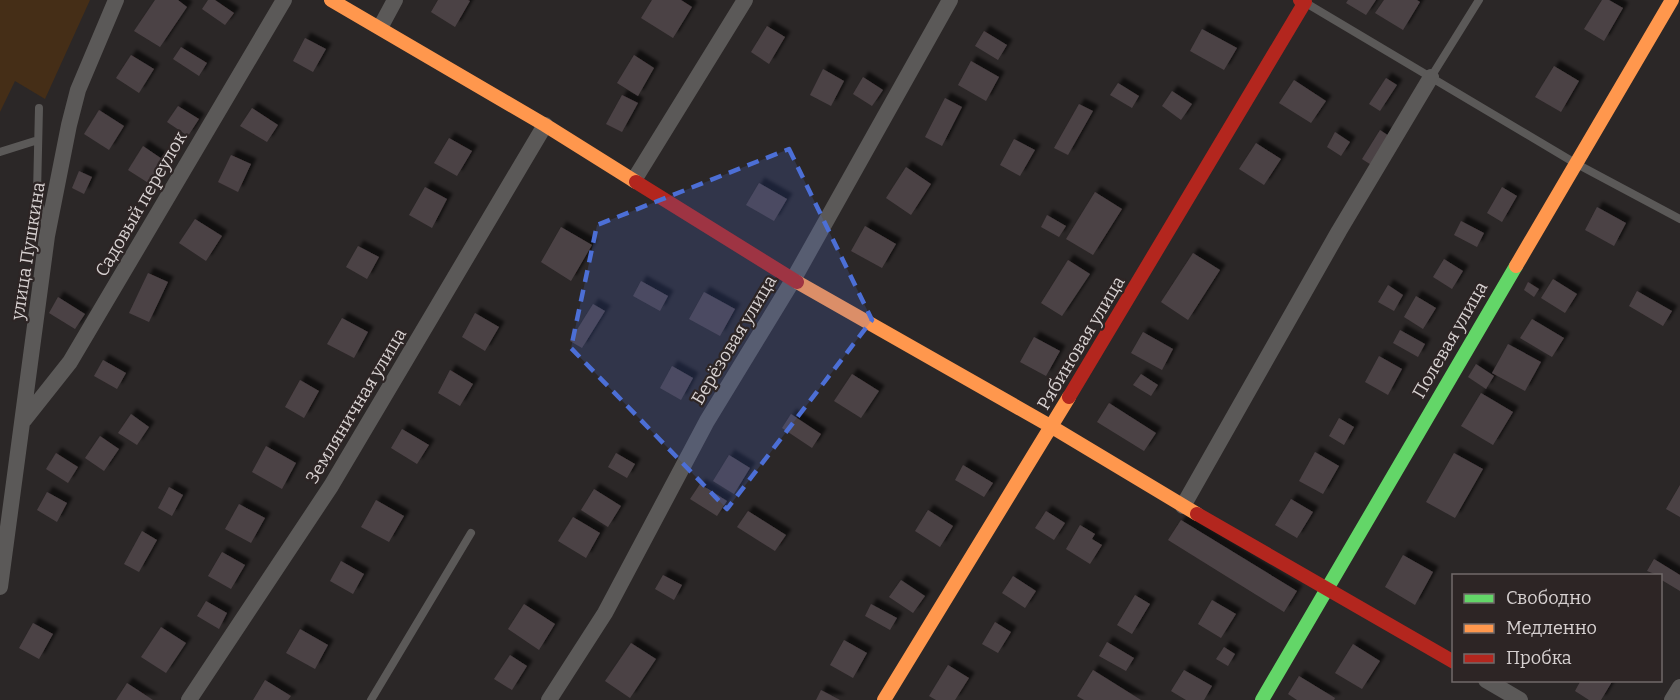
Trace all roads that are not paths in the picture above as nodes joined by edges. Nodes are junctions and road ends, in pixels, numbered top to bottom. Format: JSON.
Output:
{"nodes":[{"id":1,"x":116,"y":0,"type":"edge"},
{"id":2,"x":284,"y":0,"type":"edge"},
{"id":3,"x":331,"y":0,"type":"edge"},
{"id":4,"x":395,"y":0,"type":"edge"},
{"id":5,"x":745,"y":0,"type":"edge"},
{"id":6,"x":950,"y":0,"type":"edge"},
{"id":7,"x":1479,"y":0,"type":"edge"},
{"id":8,"x":1672,"y":0,"type":"edge"},
{"id":9,"x":1303,"y":1,"type":"edge"},
{"id":10,"x":381,"y":26,"type":"junction"},
{"id":11,"x":1431,"y":77,"type":"junction"},
{"id":12,"x":39,"y":108,"type":"dead end"},
{"id":13,"x":545,"y":125,"type":"junction"},
{"id":14,"x":38,"y":140,"type":"junction"},
{"id":15,"x":0,"y":153,"type":"edge"},
{"id":16,"x":1575,"y":163,"type":"junction"},
{"id":17,"x":634,"y":180,"type":"junction"},
{"id":18,"x":1680,"y":219,"type":"edge"},
{"id":19,"x":48,"y":236,"type":"junction"},
{"id":20,"x":794,"y":280,"type":"junction"},
{"id":21,"x":23,"y":420,"type":"junction"},
{"id":22,"x":1052,"y":427,"type":"junction"},
{"id":23,"x":1183,"y":507,"type":"junction"},
{"id":24,"x":471,"y":533,"type":"dead end"},
{"id":25,"x":0,"y":587,"type":"edge"},
{"id":26,"x":1327,"y":589,"type":"junction"},
{"id":27,"x":1452,"y":661,"type":"edge"},
{"id":28,"x":1488,"y":682,"type":"edge"},
{"id":29,"x":1680,"y":687,"type":"edge"},
{"id":30,"x":189,"y":700,"type":"edge"},
{"id":31,"x":371,"y":700,"type":"edge"},
{"id":32,"x":549,"y":700,"type":"edge"},
{"id":33,"x":884,"y":700,"type":"edge"},
{"id":34,"x":1262,"y":700,"type":"edge"},
{"id":35,"x":1520,"y":700,"type":"edge"},
{"id":36,"x":1672,"y":700,"type":"edge"}],
"edges":[{"from":1,"to":19,"type":"street","name":"улица Пушкина"},
{"from":2,"to":21,"type":"street","name":"Садовый переулок"},
{"from":3,"to":10,"type":"street"},
{"from":4,"to":10,"type":"street"},
{"from":5,"to":17,"type":"street"},
{"from":6,"to":20,"type":"street","name":"Берёзовая улица"},
{"from":7,"to":11,"type":"lane"},
{"from":8,"to":16,"type":"street","name":"Полевая улица"},
{"from":9,"to":11,"type":"lane"},
{"from":9,"to":22,"type":"street","name":"Рябиновая улица"},
{"from":10,"to":13,"type":"street"},
{"from":11,"to":16,"type":"lane"},
{"from":11,"to":23,"type":"street"},
{"from":12,"to":14,"type":"lane"},
{"from":13,"to":17,"type":"street"},
{"from":13,"to":30,"type":"street","name":"Земляничная улица"},
{"from":14,"to":15,"type":"lane"},
{"from":14,"to":19,"type":"lane"},
{"from":16,"to":18,"type":"lane"},
{"from":16,"to":26,"type":"street","name":"Полевая улица"},
{"from":17,"to":20,"type":"street"},
{"from":19,"to":21,"type":"street","name":"улица Пушкина"},
{"from":20,"to":22,"type":"street"},
{"from":20,"to":32,"type":"street","name":"Берёзовая улица"},
{"from":21,"to":25,"type":"street","name":"улица Пушкина"},
{"from":22,"to":23,"type":"street"},
{"from":22,"to":33,"type":"street","name":"Рябиновая улица"},
{"from":23,"to":26,"type":"street"},
{"from":24,"to":31,"type":"lane"},
{"from":26,"to":27,"type":"street"},
{"from":26,"to":34,"type":"street","name":"Полевая улица"},
{"from":28,"to":35,"type":"street"},
{"from":29,"to":36,"type":"street"}]}
